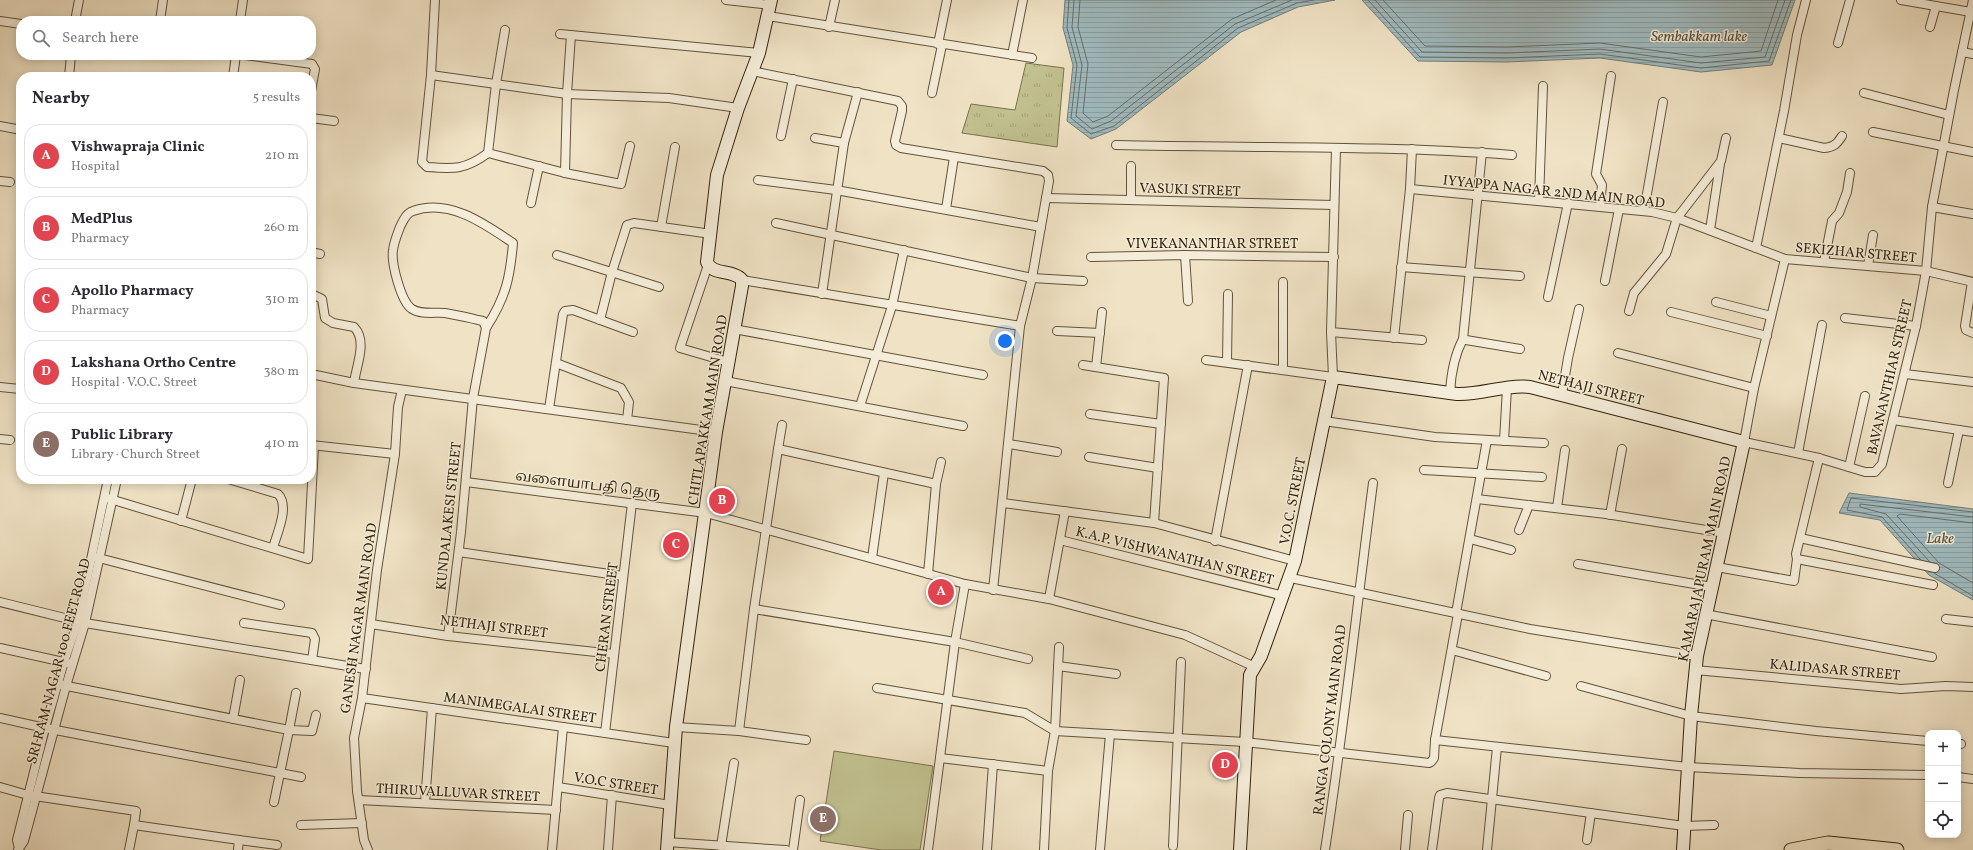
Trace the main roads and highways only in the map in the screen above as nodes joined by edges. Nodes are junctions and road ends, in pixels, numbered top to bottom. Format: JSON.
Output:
{"nodes":[{"id":1,"x":1792,"y":850,"type":"edge"},
{"id":2,"x":1897,"y":850,"type":"edge"}],
"edges":[{"from":1,"to":2,"type":"main road"}]}
